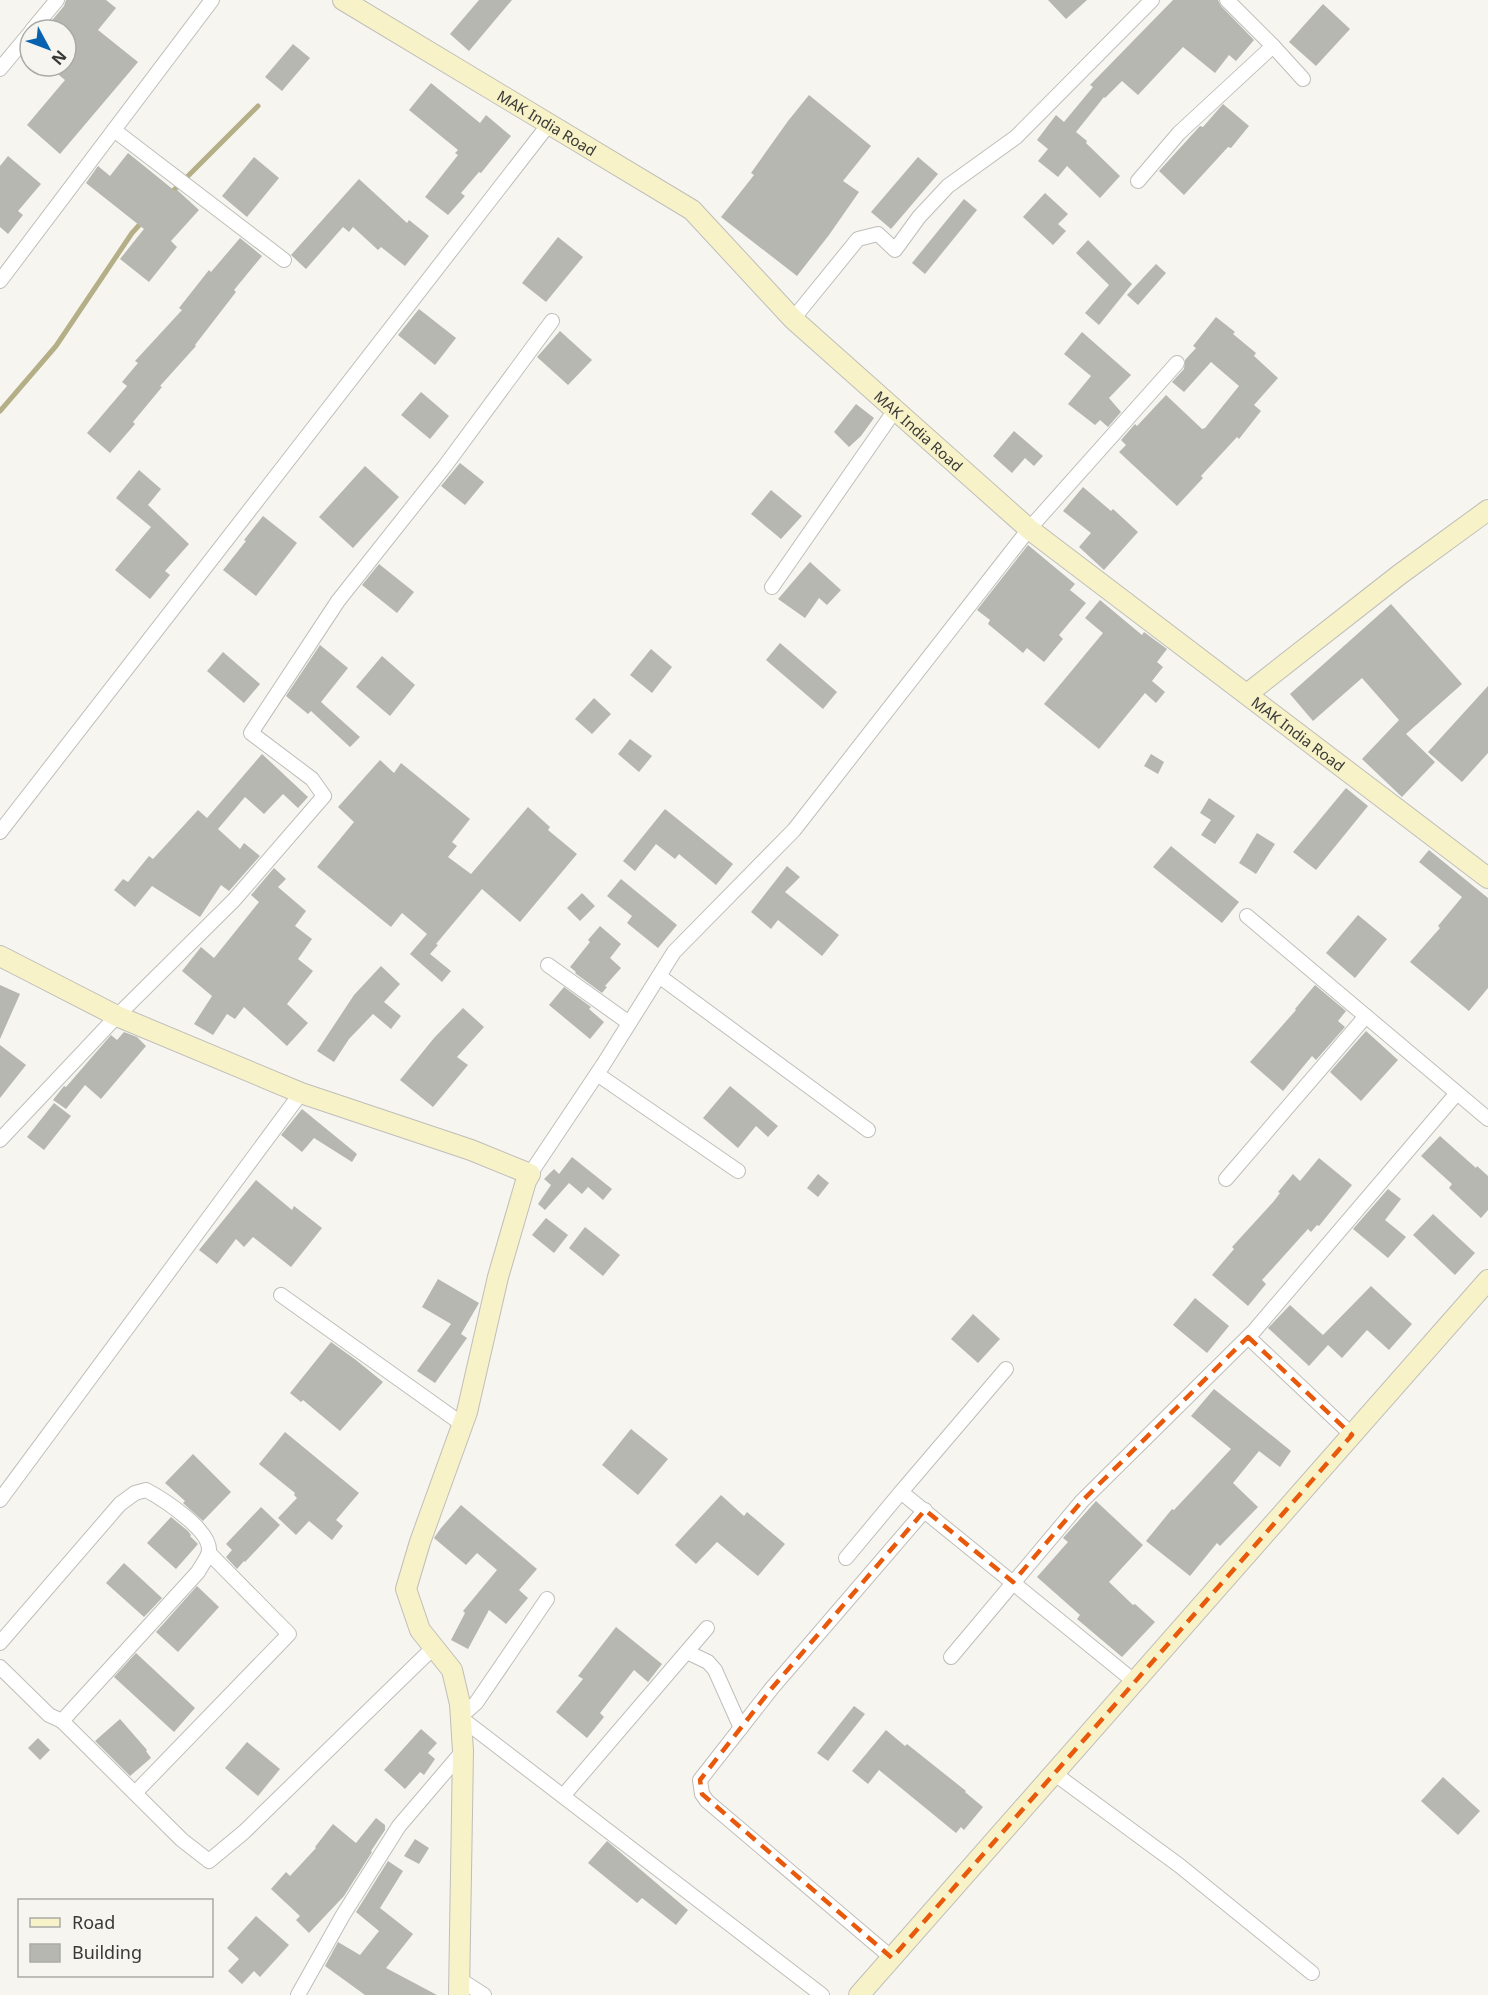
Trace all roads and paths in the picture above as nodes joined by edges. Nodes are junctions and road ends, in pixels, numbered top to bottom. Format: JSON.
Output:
{"nodes":[{"id":1,"x":57,"y":0,"type":"edge"},
{"id":2,"x":212,"y":0,"type":"edge"},
{"id":3,"x":343,"y":0,"type":"edge"},
{"id":4,"x":1152,"y":0,"type":"edge"},
{"id":5,"x":1227,"y":0,"type":"edge"},
{"id":6,"x":42,"y":18,"type":"edge"},
{"id":7,"x":1273,"y":46,"type":"junction"},
{"id":8,"x":18,"y":47,"type":"edge"},
{"id":9,"x":0,"y":69,"type":"edge"},
{"id":10,"x":1303,"y":79,"type":"dead end"},
{"id":11,"x":549,"y":124,"type":"junction"},
{"id":12,"x":114,"y":130,"type":"junction"},
{"id":13,"x":1138,"y":181,"type":"dead end"},
{"id":14,"x":284,"y":260,"type":"dead end"},
{"id":15,"x":0,"y":281,"type":"edge"},
{"id":16,"x":793,"y":319,"type":"junction"},
{"id":17,"x":552,"y":321,"type":"dead end"},
{"id":18,"x":1177,"y":363,"type":"dead end"},
{"id":19,"x":895,"y":410,"type":"junction"},
{"id":20,"x":1488,"y":510,"type":"edge"},
{"id":21,"x":1029,"y":529,"type":"junction"},
{"id":22,"x":772,"y":587,"type":"dead end"},
{"id":23,"x":1247,"y":694,"type":"junction"},
{"id":24,"x":0,"y":832,"type":"edge"},
{"id":25,"x":1488,"y":878,"type":"edge"},
{"id":26,"x":1247,"y":916,"type":"dead end"},
{"id":27,"x":0,"y":956,"type":"edge"},
{"id":28,"x":549,"y":965,"type":"dead end"},
{"id":29,"x":659,"y":976,"type":"junction"},
{"id":30,"x":117,"y":1016,"type":"junction"},
{"id":31,"x":1366,"y":1016,"type":"junction"},
{"id":32,"x":629,"y":1023,"type":"junction"},
{"id":33,"x":597,"y":1074,"type":"junction"},
{"id":34,"x":1457,"y":1092,"type":"junction"},
{"id":35,"x":301,"y":1094,"type":"junction"},
{"id":36,"x":1488,"y":1119,"type":"edge"},
{"id":37,"x":868,"y":1131,"type":"dead end"},
{"id":38,"x":0,"y":1140,"type":"edge"},
{"id":39,"x":738,"y":1171,"type":"dead end"},
{"id":40,"x":530,"y":1174,"type":"junction"},
{"id":41,"x":1226,"y":1179,"type":"dead end"},
{"id":42,"x":1488,"y":1280,"type":"edge"},
{"id":43,"x":281,"y":1295,"type":"dead end"},
{"id":44,"x":1248,"y":1338,"type":"junction"},
{"id":45,"x":1006,"y":1369,"type":"dead end"},
{"id":46,"x":462,"y":1424,"type":"junction"},
{"id":47,"x":1352,"y":1435,"type":"junction"},
{"id":48,"x":901,"y":1492,"type":"junction"},
{"id":49,"x":0,"y":1500,"type":"edge"},
{"id":50,"x":925,"y":1510,"type":"junction"},
{"id":51,"x":209,"y":1552,"type":"junction"},
{"id":52,"x":846,"y":1558,"type":"dead end"},
{"id":53,"x":1013,"y":1582,"type":"junction"},
{"id":54,"x":547,"y":1599,"type":"dead end"},
{"id":55,"x":707,"y":1628,"type":"dead end"},
{"id":56,"x":1,"y":1641,"type":"edge"},
{"id":57,"x":434,"y":1647,"type":"junction"},
{"id":58,"x":687,"y":1652,"type":"junction"},
{"id":59,"x":951,"y":1658,"type":"dead end"},
{"id":60,"x":0,"y":1666,"type":"edge"},
{"id":61,"x":1135,"y":1682,"type":"junction"},
{"id":62,"x":461,"y":1717,"type":"junction"},
{"id":63,"x":62,"y":1721,"type":"junction"},
{"id":64,"x":741,"y":1728,"type":"junction"},
{"id":65,"x":463,"y":1751,"type":"junction"},
{"id":66,"x":1055,"y":1774,"type":"junction"},
{"id":67,"x":135,"y":1793,"type":"junction"},
{"id":68,"x":563,"y":1796,"type":"junction"},
{"id":69,"x":892,"y":1958,"type":"junction"},
{"id":70,"x":1312,"y":1972,"type":"dead end"},
{"id":71,"x":459,"y":1987,"type":"edge"},
{"id":72,"x":298,"y":1995,"type":"edge"},
{"id":73,"x":484,"y":1995,"type":"edge"},
{"id":74,"x":822,"y":1995,"type":"edge"},
{"id":75,"x":859,"y":1995,"type":"edge"}],
"edges":[{"from":1,"to":6,"type":"street"},
{"from":2,"to":12,"type":"street"},
{"from":3,"to":11,"type":"street","name":"MAK India Road"},
{"from":4,"to":16,"type":"street"},
{"from":5,"to":7,"type":"street"},
{"from":7,"to":10,"type":"street"},
{"from":7,"to":13,"type":"street"},
{"from":8,"to":9,"type":"street"},
{"from":11,"to":16,"type":"street","name":"MAK India Road"},
{"from":11,"to":24,"type":"street"},
{"from":12,"to":14,"type":"street"},
{"from":12,"to":15,"type":"street"},
{"from":16,"to":19,"type":"street","name":"MAK India Road"},
{"from":17,"to":30,"type":"street"},
{"from":18,"to":21,"type":"street"},
{"from":19,"to":21,"type":"street","name":"MAK India Road"},
{"from":19,"to":22,"type":"street"},
{"from":20,"to":23,"type":"street"},
{"from":21,"to":23,"type":"street","name":"MAK India Road"},
{"from":21,"to":29,"type":"street"},
{"from":23,"to":25,"type":"street","name":"MAK India Road"},
{"from":26,"to":31,"type":"street"},
{"from":27,"to":30,"type":"street"},
{"from":28,"to":32,"type":"street"},
{"from":29,"to":32,"type":"street"},
{"from":29,"to":37,"type":"street"},
{"from":30,"to":35,"type":"street"},
{"from":30,"to":38,"type":"street"},
{"from":31,"to":34,"type":"street"},
{"from":31,"to":41,"type":"street"},
{"from":32,"to":33,"type":"street"},
{"from":33,"to":39,"type":"street"},
{"from":33,"to":40,"type":"street"},
{"from":34,"to":36,"type":"street"},
{"from":34,"to":44,"type":"street"},
{"from":35,"to":40,"type":"street"},
{"from":35,"to":49,"type":"street"},
{"from":40,"to":46,"type":"street"},
{"from":42,"to":47,"type":"street"},
{"from":43,"to":46,"type":"street"},
{"from":44,"to":47,"type":"street"},
{"from":44,"to":53,"type":"street"},
{"from":45,"to":48,"type":"street"},
{"from":46,"to":57,"type":"street"},
{"from":47,"to":61,"type":"street"},
{"from":48,"to":50,"type":"street"},
{"from":48,"to":52,"type":"street"},
{"from":50,"to":53,"type":"street"},
{"from":50,"to":64,"type":"street"},
{"from":51,"to":56,"type":"street"},
{"from":51,"to":63,"type":"street"},
{"from":51,"to":67,"type":"street"},
{"from":53,"to":59,"type":"street"},
{"from":53,"to":61,"type":"street"},
{"from":54,"to":62,"type":"street"},
{"from":55,"to":58,"type":"street"},
{"from":57,"to":62,"type":"street"},
{"from":57,"to":67,"type":"street"},
{"from":58,"to":64,"type":"street"},
{"from":58,"to":68,"type":"street"},
{"from":60,"to":63,"type":"street"},
{"from":61,"to":66,"type":"street"},
{"from":62,"to":65,"type":"street"},
{"from":62,"to":68,"type":"street"},
{"from":63,"to":67,"type":"street"},
{"from":64,"to":69,"type":"street"},
{"from":65,"to":71,"type":"street"},
{"from":65,"to":72,"type":"street"},
{"from":66,"to":69,"type":"street"},
{"from":66,"to":70,"type":"street"},
{"from":68,"to":74,"type":"street"},
{"from":69,"to":75,"type":"street"},
{"from":71,"to":73,"type":"street"}]}
